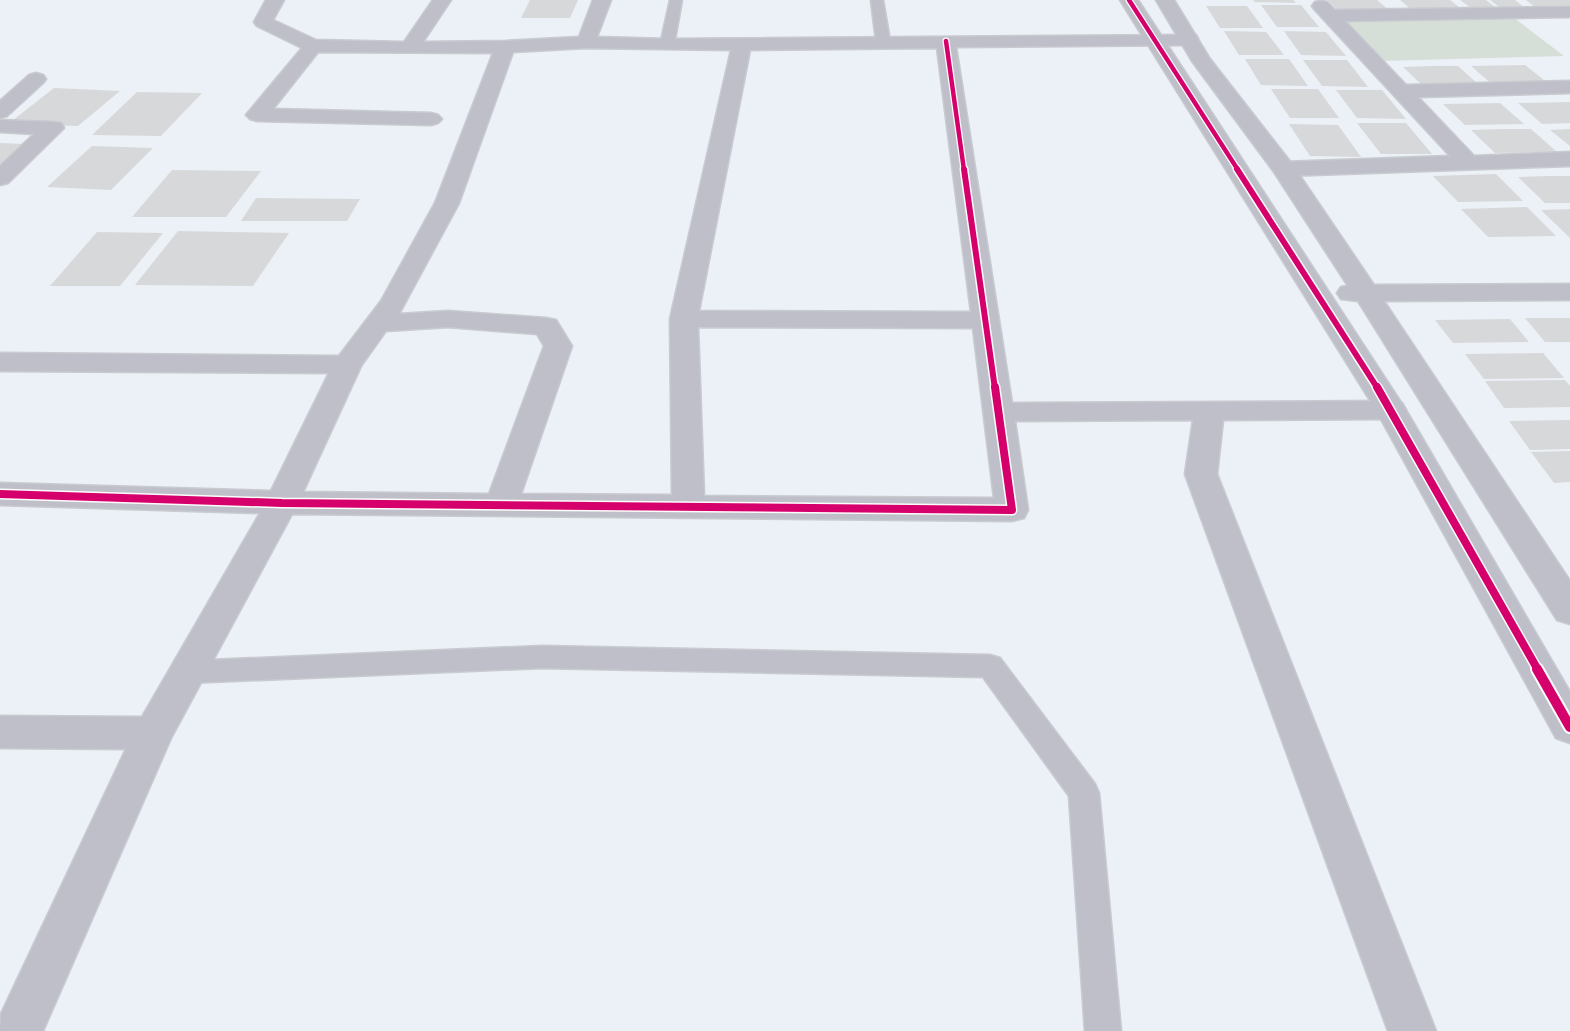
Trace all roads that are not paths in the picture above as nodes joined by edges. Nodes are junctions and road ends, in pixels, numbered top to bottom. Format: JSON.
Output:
{"nodes":[{"id":1,"x":276,"y":0,"type":"edge"},
{"id":2,"x":442,"y":0,"type":"edge"},
{"id":3,"x":602,"y":0,"type":"edge"},
{"id":4,"x":676,"y":0,"type":"edge"},
{"id":5,"x":877,"y":0,"type":"edge"},
{"id":6,"x":1130,"y":0,"type":"edge"},
{"id":7,"x":1165,"y":0,"type":"edge"},
{"id":8,"x":1316,"y":0,"type":"edge"},
{"id":9,"x":1570,"y":12,"type":"edge"},
{"id":10,"x":1331,"y":16,"type":"junction"},
{"id":11,"x":1189,"y":39,"type":"junction"},
{"id":12,"x":946,"y":40,"type":"junction"},
{"id":13,"x":1154,"y":40,"type":"junction"},
{"id":14,"x":883,"y":41,"type":"junction"},
{"id":15,"x":586,"y":42,"type":"junction"},
{"id":16,"x":742,"y":43,"type":"junction"},
{"id":17,"x":667,"y":45,"type":"junction"},
{"id":18,"x":314,"y":46,"type":"junction"},
{"id":19,"x":505,"y":47,"type":"junction"},
{"id":20,"x":410,"y":48,"type":"junction"},
{"id":21,"x":36,"y":79,"type":"dead end"},
{"id":22,"x":1570,"y":87,"type":"edge"},
{"id":23,"x":1401,"y":91,"type":"junction"},
{"id":24,"x":0,"y":112,"type":"edge"},
{"id":25,"x":233,"y":115,"type":"dead end"},
{"id":26,"x":257,"y":115,"type":"junction"},
{"id":27,"x":431,"y":118,"type":"dead end"},
{"id":28,"x":0,"y":126,"type":"edge"},
{"id":29,"x":1570,"y":159,"type":"edge"},
{"id":30,"x":1468,"y":162,"type":"junction"},
{"id":31,"x":1284,"y":169,"type":"junction"},
{"id":32,"x":0,"y":178,"type":"edge"},
{"id":33,"x":1366,"y":292,"type":"junction"},
{"id":34,"x":1570,"y":292,"type":"edge"},
{"id":35,"x":1316,"y":293,"type":"junction"},
{"id":36,"x":684,"y":319,"type":"junction"},
{"id":37,"x":985,"y":320,"type":"junction"},
{"id":38,"x":378,"y":323,"type":"junction"},
{"id":39,"x":0,"y":362,"type":"edge"},
{"id":40,"x":347,"y":365,"type":"junction"},
{"id":41,"x":1391,"y":410,"type":"junction"},
{"id":42,"x":998,"y":412,"type":"junction"},
{"id":43,"x":1209,"y":412,"type":"junction"},
{"id":44,"x":0,"y":494,"type":"edge"},
{"id":45,"x":282,"y":503,"type":"junction"},
{"id":46,"x":501,"y":505,"type":"junction"},
{"id":47,"x":688,"y":507,"type":"junction"},
{"id":48,"x":1570,"y":610,"type":"edge"},
{"id":49,"x":187,"y":672,"type":"junction"},
{"id":50,"x":1570,"y":727,"type":"edge"},
{"id":51,"x":0,"y":732,"type":"edge"},
{"id":52,"x":153,"y":733,"type":"junction"},
{"id":53,"x":18,"y":1031,"type":"edge"},
{"id":54,"x":1103,"y":1031,"type":"edge"},
{"id":55,"x":1412,"y":1031,"type":"edge"}],
"edges":[{"from":1,"to":18,"type":"street"},
{"from":2,"to":20,"type":"street"},
{"from":3,"to":15,"type":"street"},
{"from":4,"to":17,"type":"lane"},
{"from":5,"to":14,"type":"lane"},
{"from":6,"to":13,"type":"street"},
{"from":7,"to":11,"type":"street"},
{"from":8,"to":10,"type":"street"},
{"from":9,"to":10,"type":"street"},
{"from":10,"to":23,"type":"street"},
{"from":11,"to":13,"type":"street"},
{"from":11,"to":31,"type":"street"},
{"from":12,"to":13,"type":"street"},
{"from":12,"to":14,"type":"street"},
{"from":12,"to":37,"type":"street"},
{"from":13,"to":35,"type":"street"},
{"from":14,"to":16,"type":"street"},
{"from":15,"to":17,"type":"street"},
{"from":15,"to":19,"type":"street"},
{"from":16,"to":17,"type":"street"},
{"from":16,"to":36,"type":"street"},
{"from":18,"to":20,"type":"street"},
{"from":18,"to":26,"type":"street"},
{"from":19,"to":20,"type":"street"},
{"from":19,"to":38,"type":"street"},
{"from":21,"to":24,"type":"street"},
{"from":22,"to":23,"type":"street"},
{"from":23,"to":30,"type":"street"},
{"from":25,"to":26,"type":"street"},
{"from":26,"to":27,"type":"street"},
{"from":28,"to":32,"type":"street"},
{"from":29,"to":30,"type":"street"},
{"from":30,"to":31,"type":"street"},
{"from":31,"to":33,"type":"street"},
{"from":33,"to":34,"type":"street"},
{"from":33,"to":35,"type":"street"},
{"from":33,"to":48,"type":"street"},
{"from":35,"to":41,"type":"street"},
{"from":36,"to":37,"type":"street"},
{"from":36,"to":47,"type":"street"},
{"from":37,"to":42,"type":"street"},
{"from":38,"to":40,"type":"street"},
{"from":38,"to":46,"type":"street"},
{"from":39,"to":40,"type":"street"},
{"from":40,"to":45,"type":"street"},
{"from":41,"to":43,"type":"street"},
{"from":41,"to":50,"type":"street"},
{"from":42,"to":43,"type":"street"},
{"from":42,"to":47,"type":"street"},
{"from":43,"to":55,"type":"street"},
{"from":44,"to":45,"type":"street"},
{"from":45,"to":46,"type":"street"},
{"from":45,"to":49,"type":"street"},
{"from":46,"to":47,"type":"street"},
{"from":49,"to":52,"type":"street"},
{"from":49,"to":54,"type":"lane"},
{"from":51,"to":52,"type":"street"},
{"from":52,"to":53,"type":"street"}]}
